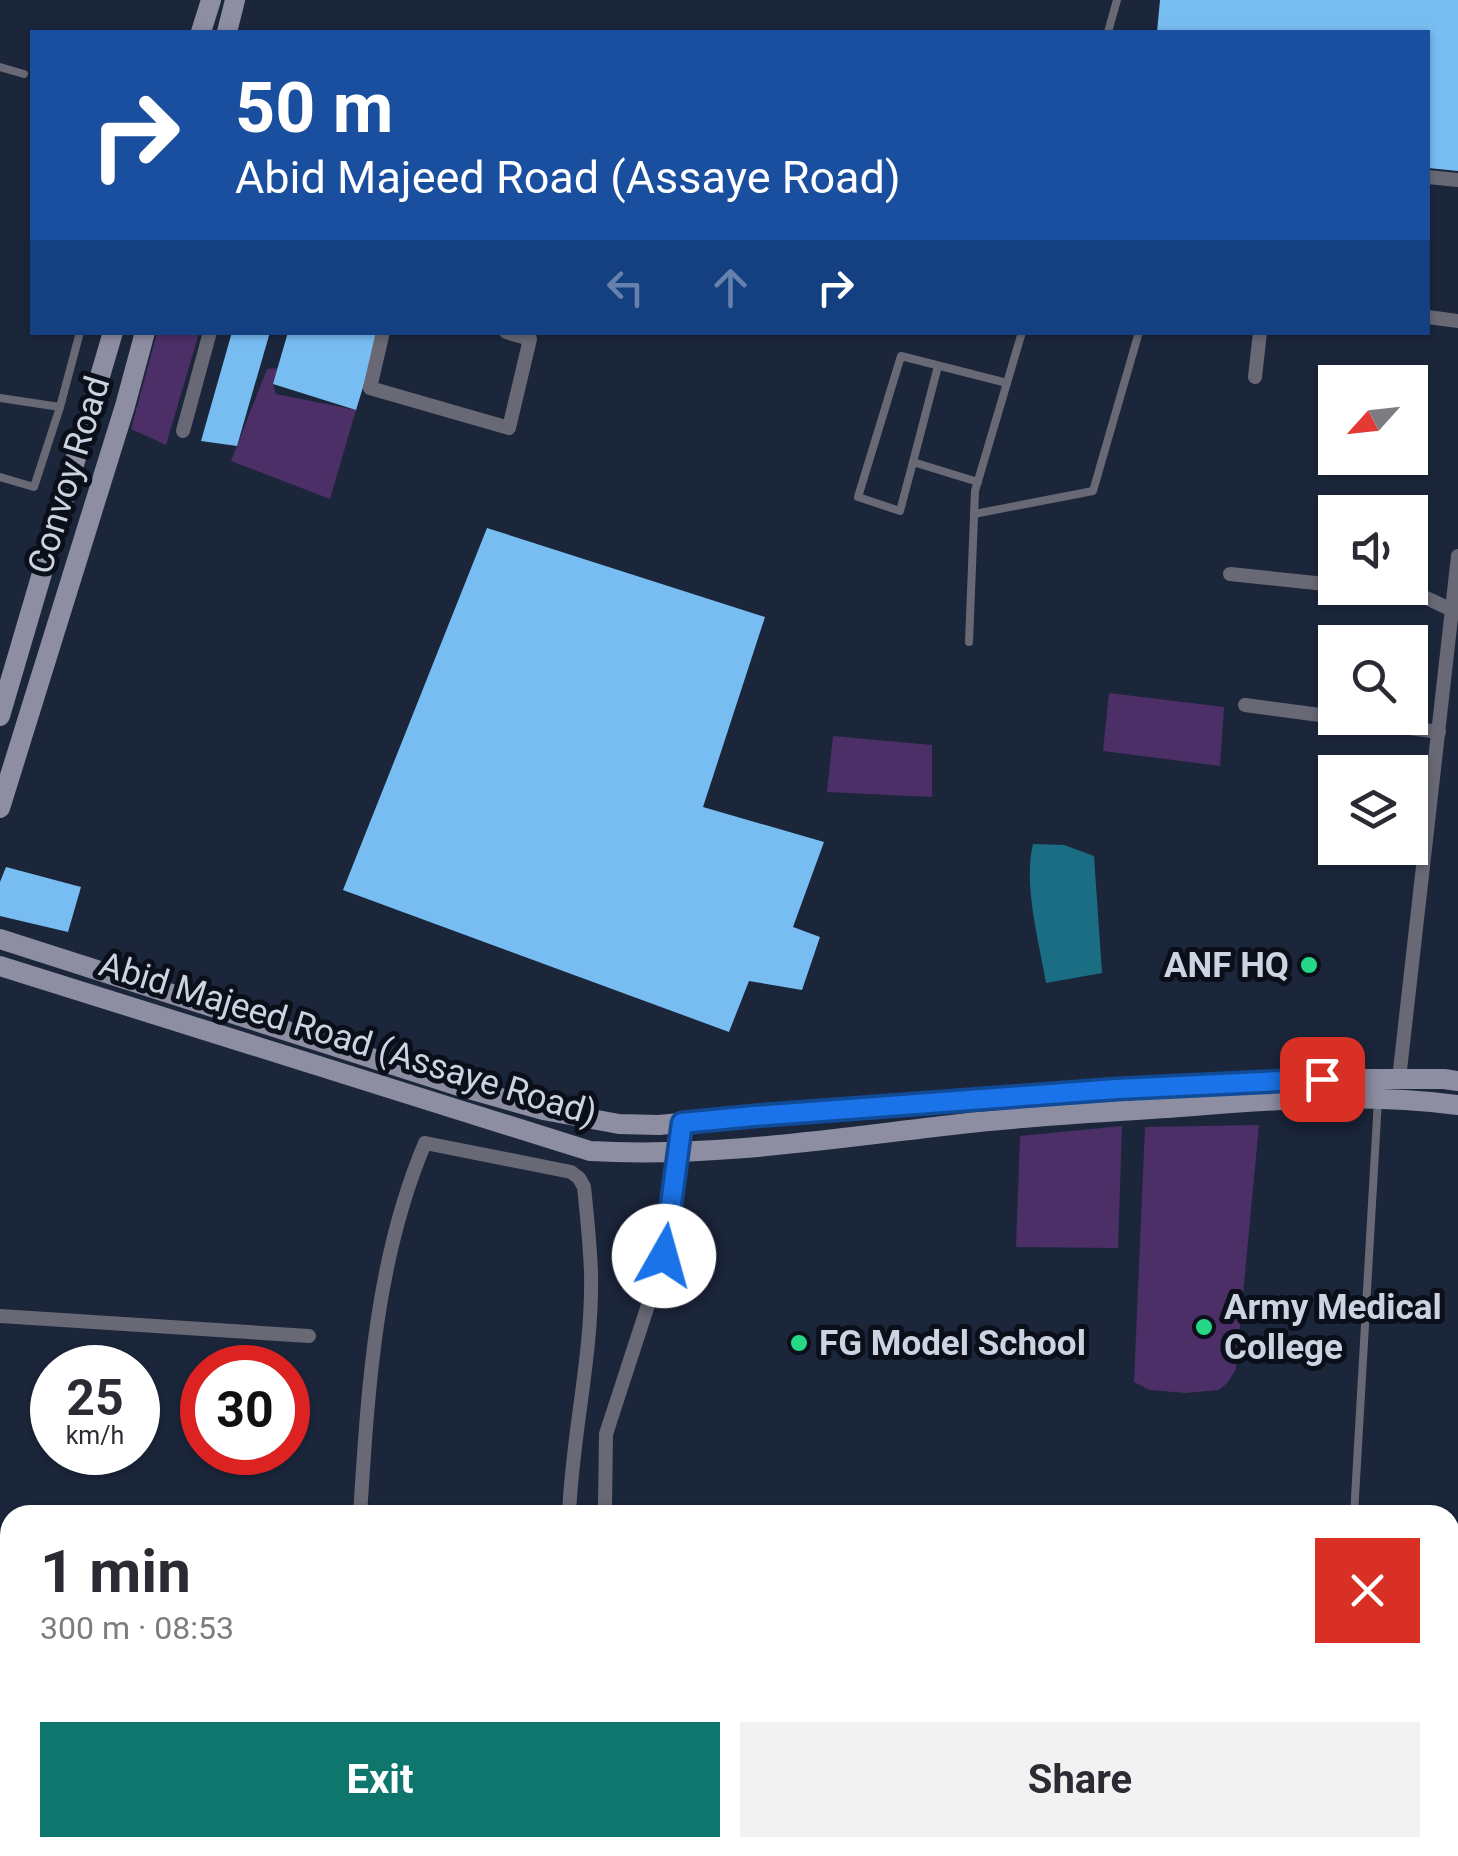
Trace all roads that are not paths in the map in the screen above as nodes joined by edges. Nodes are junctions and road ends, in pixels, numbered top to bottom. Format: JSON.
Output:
{"nodes":[{"id":1,"x":211,"y":0,"type":"edge"},
{"id":2,"x":235,"y":0,"type":"edge"},
{"id":3,"x":1117,"y":0,"type":"edge"},
{"id":4,"x":202,"y":30,"type":"edge"},
{"id":5,"x":227,"y":30,"type":"edge"},
{"id":6,"x":1109,"y":30,"type":"edge"},
{"id":7,"x":0,"y":67,"type":"edge"},
{"id":8,"x":24,"y":74,"type":"dead end"},
{"id":9,"x":1430,"y":177,"type":"edge"},
{"id":10,"x":1458,"y":180,"type":"edge"},
{"id":11,"x":1430,"y":317,"type":"edge"},
{"id":12,"x":1458,"y":321,"type":"edge"},
{"id":13,"x":79,"y":335,"type":"edge"},
{"id":14,"x":112,"y":335,"type":"edge"},
{"id":15,"x":144,"y":335,"type":"edge"},
{"id":16,"x":209,"y":335,"type":"edge"},
{"id":17,"x":382,"y":335,"type":"edge"},
{"id":18,"x":516,"y":335,"type":"edge"},
{"id":19,"x":1021,"y":335,"type":"edge"},
{"id":20,"x":1138,"y":335,"type":"edge"},
{"id":21,"x":1260,"y":335,"type":"edge"},
{"id":22,"x":938,"y":366,"type":"junction"},
{"id":23,"x":1255,"y":377,"type":"dead end"},
{"id":24,"x":1007,"y":384,"type":"junction"},
{"id":25,"x":0,"y":398,"type":"edge"},
{"id":26,"x":60,"y":407,"type":"junction"},
{"id":27,"x":183,"y":431,"type":"dead end"},
{"id":28,"x":912,"y":462,"type":"junction"},
{"id":29,"x":0,"y":477,"type":"edge"},
{"id":30,"x":978,"y":482,"type":"junction"},
{"id":31,"x":974,"y":514,"type":"junction"},
{"id":32,"x":1458,"y":556,"type":"edge"},
{"id":33,"x":1230,"y":574,"type":"dead end"},
{"id":34,"x":1318,"y":583,"type":"edge"},
{"id":35,"x":1428,"y":599,"type":"edge"},
{"id":36,"x":1452,"y":610,"type":"junction"},
{"id":37,"x":969,"y":642,"type":"dead end"},
{"id":38,"x":1245,"y":705,"type":"dead end"},
{"id":39,"x":0,"y":716,"type":"edge"},
{"id":40,"x":1318,"y":716,"type":"edge"},
{"id":41,"x":1428,"y":731,"type":"edge"},
{"id":42,"x":1439,"y":732,"type":"junction"},
{"id":43,"x":0,"y":808,"type":"edge"},
{"id":44,"x":0,"y":939,"type":"edge"},
{"id":45,"x":0,"y":966,"type":"edge"},
{"id":46,"x":1400,"y":1078,"type":"junction"},
{"id":47,"x":1458,"y":1081,"type":"edge"},
{"id":48,"x":1378,"y":1100,"type":"junction"},
{"id":49,"x":1458,"y":1105,"type":"edge"},
{"id":50,"x":682,"y":1123,"type":"junction"},
{"id":51,"x":678,"y":1152,"type":"junction"},
{"id":52,"x":0,"y":1316,"type":"edge"},
{"id":53,"x":308,"y":1336,"type":"dead end"},
{"id":54,"x":361,"y":1505,"type":"edge"},
{"id":55,"x":569,"y":1505,"type":"edge"},
{"id":56,"x":605,"y":1505,"type":"edge"},
{"id":57,"x":1355,"y":1505,"type":"edge"}],
"edges":[{"from":1,"to":4,"type":"main road"},
{"from":2,"to":5,"type":"main road"},
{"from":3,"to":6,"type":"lane"},
{"from":7,"to":8,"type":"lane"},
{"from":9,"to":10,"type":"street"},
{"from":11,"to":12,"type":"street"},
{"from":13,"to":26,"type":"lane"},
{"from":14,"to":39,"type":"main road","name":"Convoy Road"},
{"from":15,"to":43,"type":"main road","name":"Convoy Road"},
{"from":16,"to":27,"type":"street"},
{"from":17,"to":18,"type":"street"},
{"from":19,"to":24,"type":"lane"},
{"from":20,"to":31,"type":"lane"},
{"from":21,"to":23,"type":"street"},
{"from":22,"to":24,"type":"lane"},
{"from":22,"to":28,"type":"lane"},
{"from":22,"to":28,"type":"lane"},
{"from":24,"to":30,"type":"lane"},
{"from":25,"to":26,"type":"lane"},
{"from":26,"to":29,"type":"lane"},
{"from":28,"to":30,"type":"lane"},
{"from":30,"to":31,"type":"lane"},
{"from":31,"to":37,"type":"lane"},
{"from":32,"to":36,"type":"street"},
{"from":33,"to":34,"type":"street"},
{"from":35,"to":36,"type":"street"},
{"from":36,"to":42,"type":"street"},
{"from":38,"to":40,"type":"street"},
{"from":41,"to":42,"type":"street"},
{"from":42,"to":46,"type":"street"},
{"from":44,"to":50,"type":"main road","name":"Abid Majeed Road (Assaye Road)"},
{"from":45,"to":51,"type":"main road","name":"Abid Majeed Road (Assaye Road)"},
{"from":46,"to":47,"type":"main road","name":"Abid Majeed Road (Assaye Road)"},
{"from":46,"to":50,"type":"main road","name":"Abid Majeed Road (Assaye Road)"},
{"from":48,"to":49,"type":"main road","name":"Abid Majeed Road (Assaye Road)"},
{"from":48,"to":51,"type":"main road","name":"Abid Majeed Road (Assaye Road)"},
{"from":48,"to":57,"type":"lane"},
{"from":50,"to":51,"type":"street"},
{"from":51,"to":56,"type":"street"},
{"from":52,"to":53,"type":"street"},
{"from":54,"to":55,"type":"street"}]}
